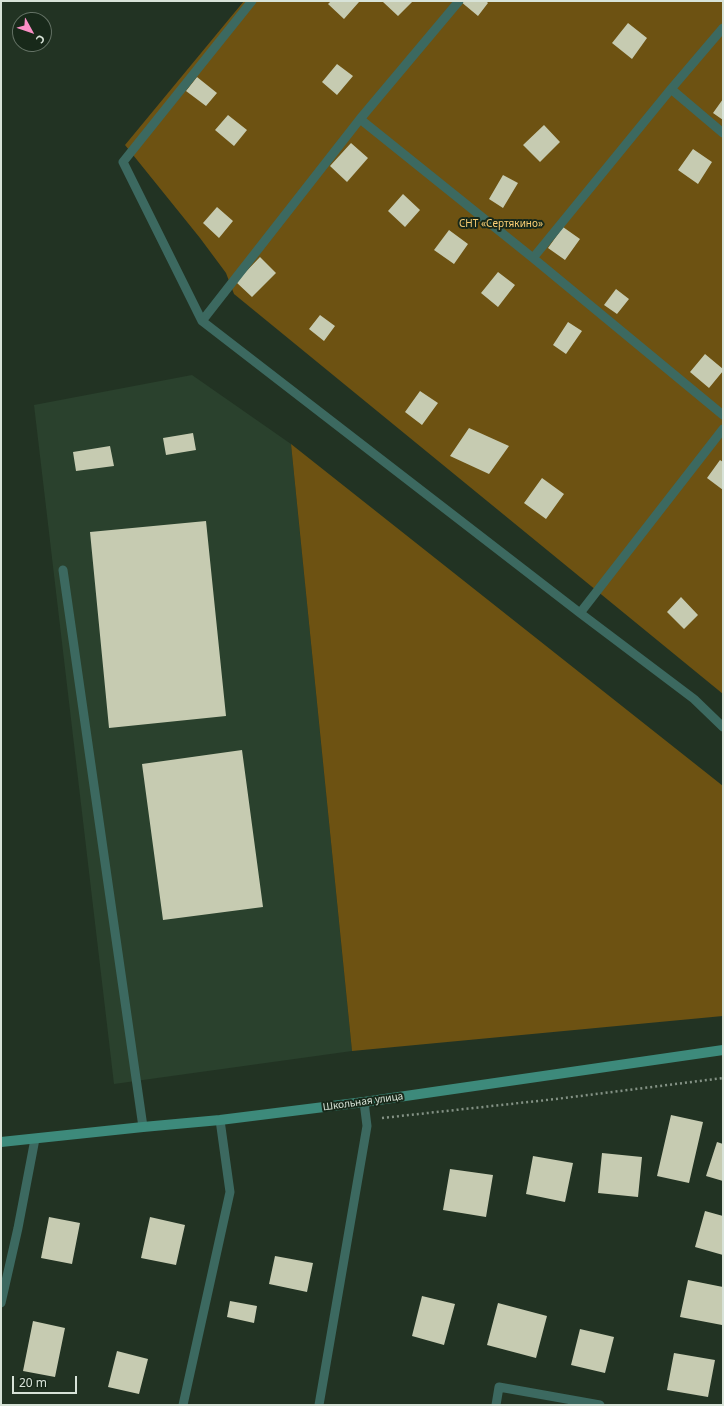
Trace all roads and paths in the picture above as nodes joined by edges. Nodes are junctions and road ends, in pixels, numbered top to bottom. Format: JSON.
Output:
{"nodes":[{"id":1,"x":252,"y":1,"type":"edge"},
{"id":2,"x":459,"y":1,"type":"edge"},
{"id":3,"x":723,"y":28,"type":"edge"},
{"id":4,"x":671,"y":89,"type":"junction"},
{"id":5,"x":360,"y":119,"type":"junction"},
{"id":6,"x":723,"y":133,"type":"edge"},
{"id":7,"x":533,"y":258,"type":"junction"},
{"id":8,"x":202,"y":321,"type":"junction"},
{"id":9,"x":723,"y":416,"type":"edge"},
{"id":10,"x":723,"y":429,"type":"edge"},
{"id":11,"x":63,"y":570,"type":"dead end"},
{"id":12,"x":580,"y":613,"type":"junction"},
{"id":13,"x":723,"y":727,"type":"edge"},
{"id":14,"x":723,"y":1050,"type":"edge"},
{"id":15,"x":364,"y":1102,"type":"junction"},
{"id":16,"x":220,"y":1120,"type":"junction"},
{"id":17,"x":143,"y":1127,"type":"junction"},
{"id":18,"x":35,"y":1139,"type":"junction"},
{"id":19,"x":1,"y":1142,"type":"edge"},
{"id":20,"x":1,"y":1303,"type":"edge"},
{"id":21,"x":183,"y":1405,"type":"edge"},
{"id":22,"x":319,"y":1405,"type":"edge"},
{"id":23,"x":496,"y":1405,"type":"edge"},
{"id":24,"x":600,"y":1405,"type":"edge"}],
"edges":[{"from":1,"to":8,"type":"lane"},
{"from":2,"to":5,"type":"lane"},
{"from":3,"to":4,"type":"lane"},
{"from":4,"to":6,"type":"lane"},
{"from":4,"to":7,"type":"lane"},
{"from":5,"to":7,"type":"lane"},
{"from":5,"to":8,"type":"lane"},
{"from":7,"to":9,"type":"lane"},
{"from":8,"to":12,"type":"lane"},
{"from":10,"to":12,"type":"lane"},
{"from":11,"to":17,"type":"lane"},
{"from":12,"to":13,"type":"lane"},
{"from":14,"to":15,"type":"street","name":"Школьная улица"},
{"from":15,"to":16,"type":"street","name":"Школьная улица"},
{"from":15,"to":22,"type":"lane"},
{"from":16,"to":17,"type":"street","name":"Школьная улица"},
{"from":16,"to":21,"type":"lane"},
{"from":17,"to":18,"type":"street","name":"Школьная улица"},
{"from":18,"to":19,"type":"street","name":"Школьная улица"},
{"from":18,"to":20,"type":"lane"},
{"from":23,"to":24,"type":"lane"}]}
